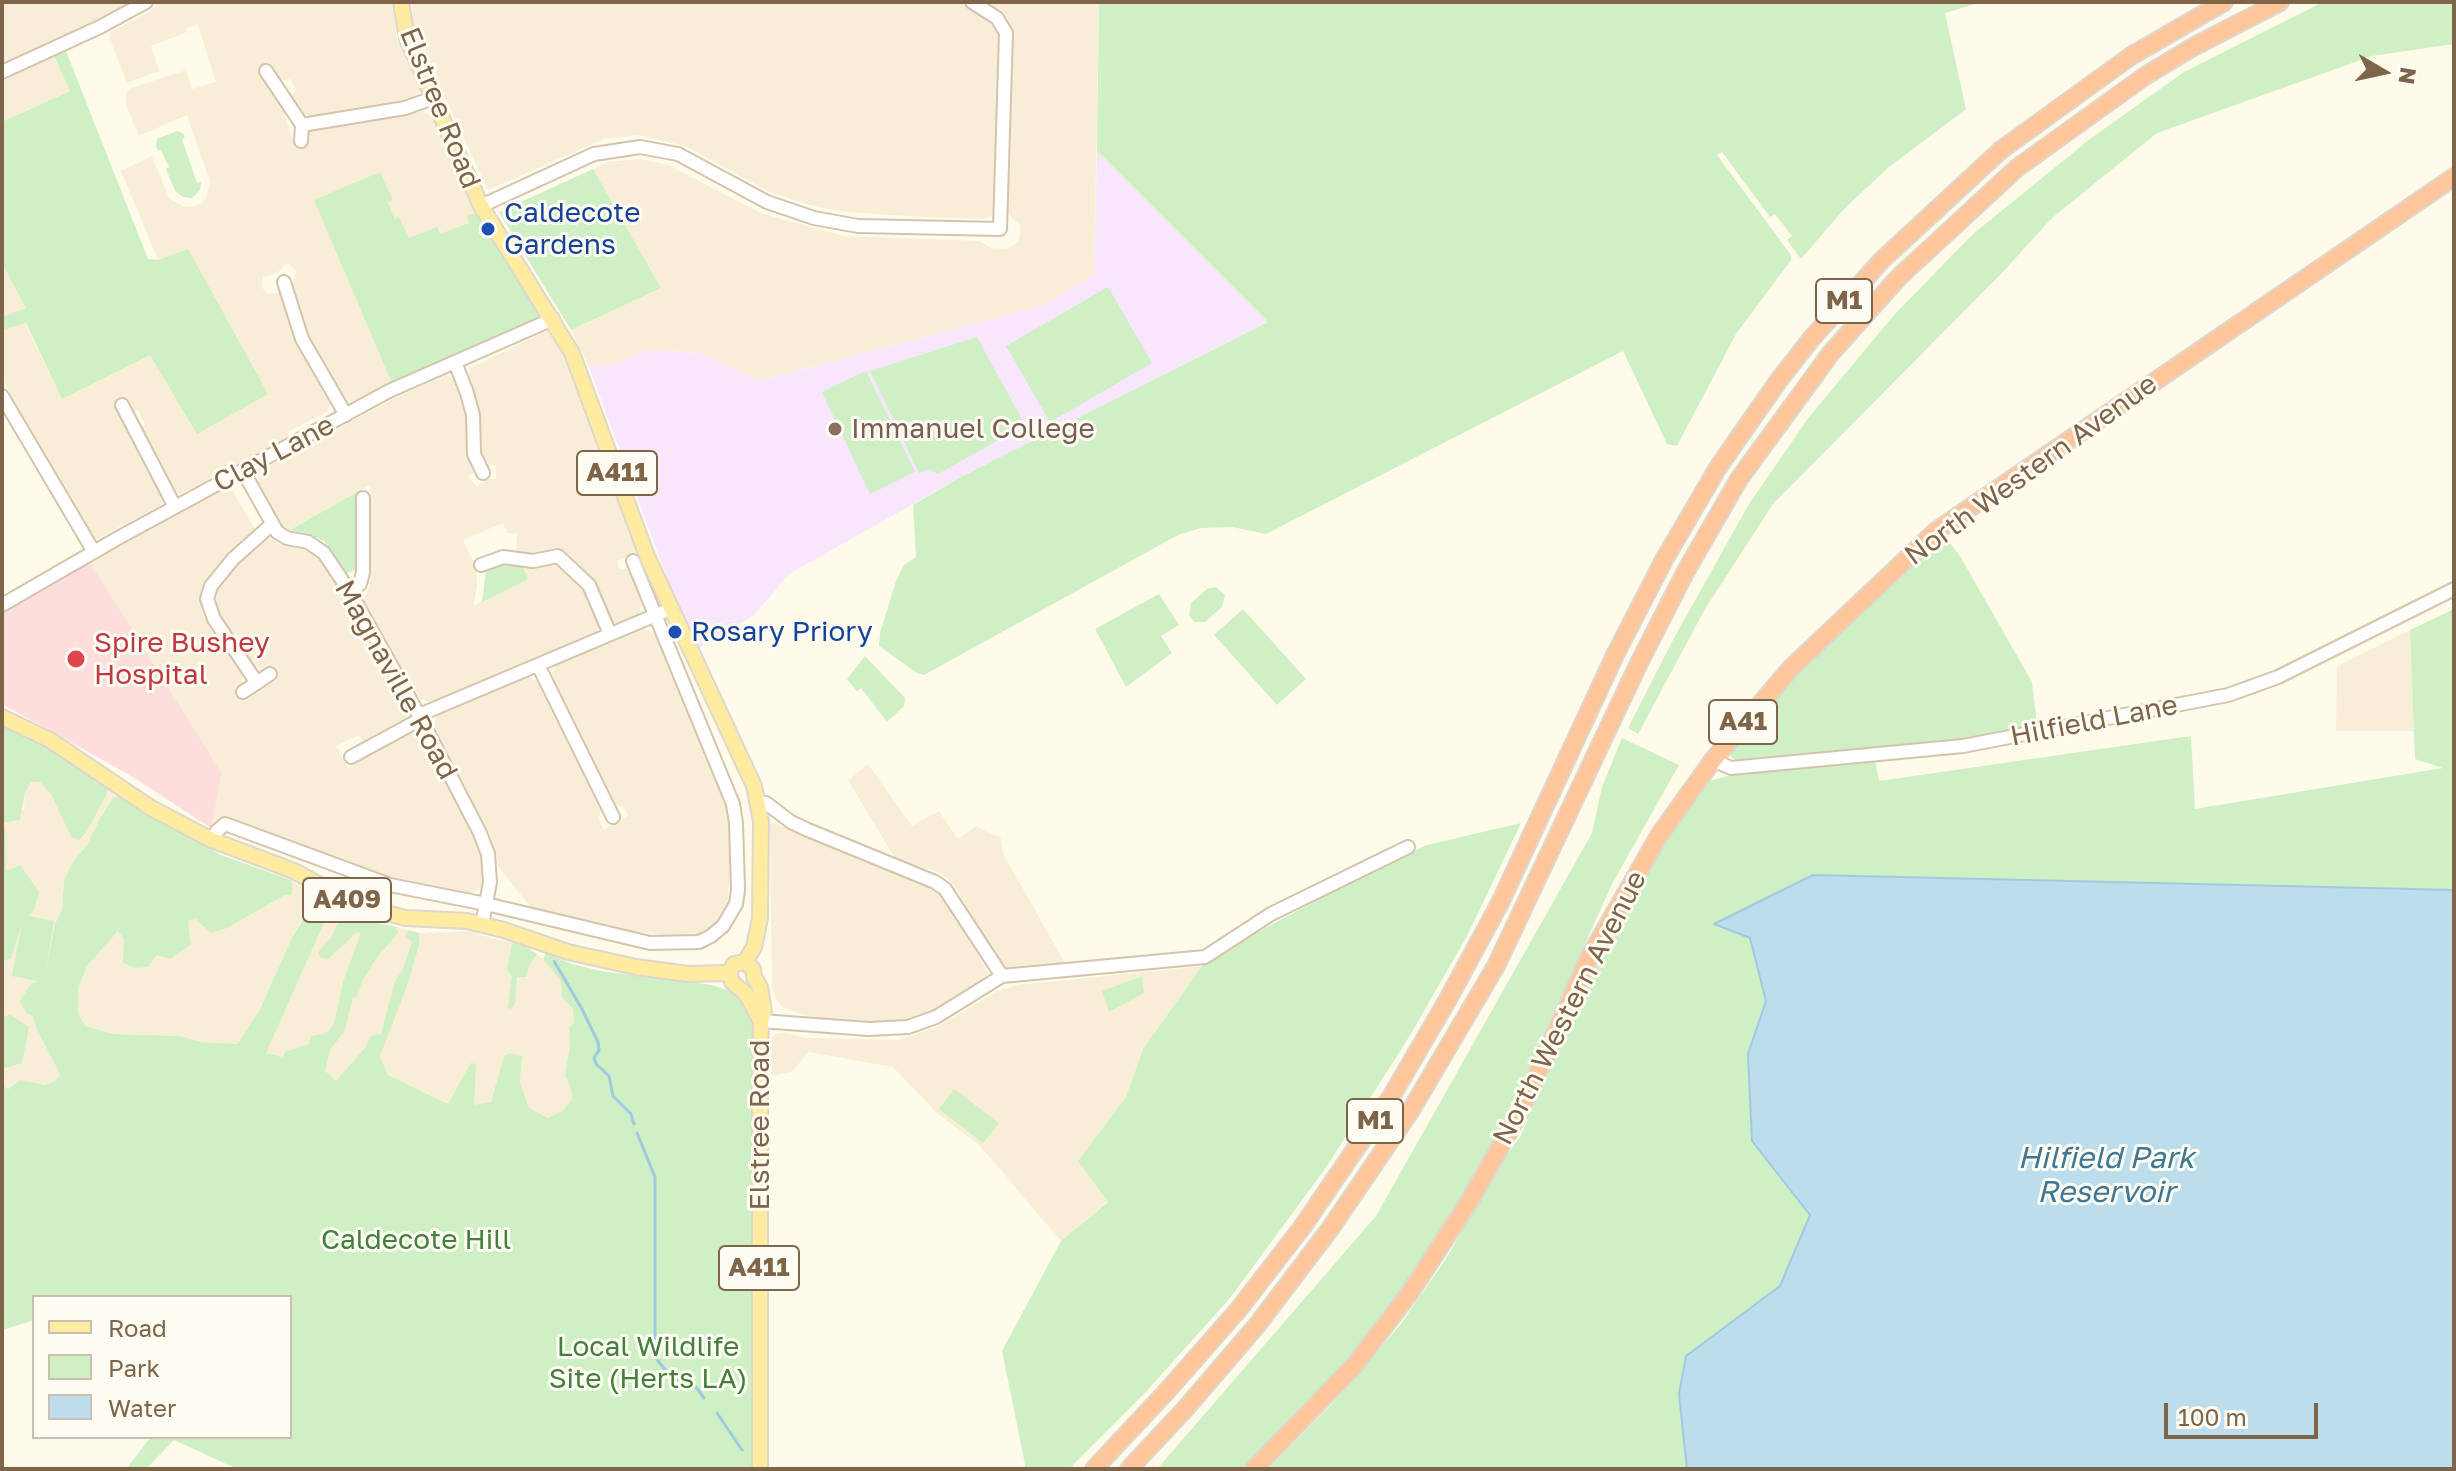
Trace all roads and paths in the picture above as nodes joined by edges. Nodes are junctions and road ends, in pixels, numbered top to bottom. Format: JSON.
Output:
{"nodes":[{"id":1,"x":146,"y":2,"type":"edge"},
{"id":2,"x":401,"y":2,"type":"edge"},
{"id":3,"x":972,"y":2,"type":"edge"},
{"id":4,"x":2224,"y":2,"type":"edge"},
{"id":5,"x":2280,"y":2,"type":"edge"},
{"id":6,"x":266,"y":71,"type":"dead end"},
{"id":7,"x":2,"y":72,"type":"edge"},
{"id":8,"x":433,"y":98,"type":"junction"},
{"id":9,"x":302,"y":125,"type":"junction"},
{"id":10,"x":301,"y":141,"type":"dead end"},
{"id":11,"x":2454,"y":177,"type":"edge"},
{"id":12,"x":481,"y":206,"type":"junction"},
{"id":13,"x":284,"y":282,"type":"dead end"},
{"id":14,"x":553,"y":319,"type":"junction"},
{"id":15,"x":455,"y":362,"type":"junction"},
{"id":16,"x":2,"y":396,"type":"edge"},
{"id":17,"x":122,"y":405,"type":"dead end"},
{"id":18,"x":346,"y":415,"type":"junction"},
{"id":19,"x":243,"y":471,"type":"junction"},
{"id":20,"x":483,"y":473,"type":"dead end"},
{"id":21,"x":363,"y":498,"type":"dead end"},
{"id":22,"x":175,"y":507,"type":"junction"},
{"id":23,"x":271,"y":525,"type":"junction"},
{"id":24,"x":94,"y":552,"type":"junction"},
{"id":25,"x":633,"y":561,"type":"dead end"},
{"id":26,"x":481,"y":565,"type":"dead end"},
{"id":27,"x":2454,"y":589,"type":"edge"},
{"id":28,"x":350,"y":592,"type":"junction"},
{"id":29,"x":2,"y":605,"type":"edge"},
{"id":30,"x":671,"y":609,"type":"junction"},
{"id":31,"x":656,"y":615,"type":"junction"},
{"id":32,"x":610,"y":634,"type":"junction"},
{"id":33,"x":538,"y":665,"type":"junction"},
{"id":34,"x":270,"y":674,"type":"dead end"},
{"id":35,"x":257,"y":683,"type":"junction"},
{"id":36,"x":243,"y":692,"type":"dead end"},
{"id":37,"x":2,"y":717,"type":"edge"},
{"id":38,"x":420,"y":717,"type":"junction"},
{"id":39,"x":351,"y":757,"type":"dead end"},
{"id":40,"x":1713,"y":760,"type":"junction"},
{"id":41,"x":759,"y":803,"type":"junction"},
{"id":42,"x":613,"y":817,"type":"dead end"},
{"id":43,"x":212,"y":840,"type":"junction"},
{"id":44,"x":1408,"y":847,"type":"dead end"},
{"id":45,"x":486,"y":904,"type":"junction"},
{"id":46,"x":482,"y":925,"type":"junction"},
{"id":47,"x":745,"y":962,"type":"junction"},
{"id":48,"x":729,"y":973,"type":"junction"},
{"id":49,"x":1002,"y":976,"type":"junction"},
{"id":50,"x":754,"y":977,"type":"junction"},
{"id":51,"x":739,"y":986,"type":"junction"},
{"id":52,"x":761,"y":1021,"type":"junction"},
{"id":53,"x":760,"y":1469,"type":"edge"},
{"id":54,"x":1094,"y":1469,"type":"edge"},
{"id":55,"x":1129,"y":1469,"type":"edge"},
{"id":56,"x":1254,"y":1469,"type":"edge"}],
"edges":[{"from":1,"to":7,"type":"street"},
{"from":2,"to":8,"type":"main road","name":"Elstree Road","number":"A411"},
{"from":3,"to":12,"type":"street"},
{"from":4,"to":54,"type":"highway","number":"M1"},
{"from":5,"to":55,"type":"highway","number":"M1"},
{"from":6,"to":9,"type":"street"},
{"from":8,"to":9,"type":"street"},
{"from":8,"to":12,"type":"main road","name":"Elstree Road","number":"A411"},
{"from":9,"to":10,"type":"street"},
{"from":11,"to":40,"type":"highway","name":"North Western Avenue","number":"A41"},
{"from":12,"to":14,"type":"main road","name":"Elstree Road","number":"A411"},
{"from":13,"to":18,"type":"street"},
{"from":14,"to":15,"type":"street","name":"Clay Lane"},
{"from":14,"to":30,"type":"main road","name":"Elstree Road","number":"A411"},
{"from":15,"to":18,"type":"street","name":"Clay Lane"},
{"from":15,"to":20,"type":"street"},
{"from":16,"to":24,"type":"street"},
{"from":17,"to":22,"type":"street"},
{"from":18,"to":19,"type":"street","name":"Clay Lane"},
{"from":19,"to":22,"type":"street","name":"Clay Lane"},
{"from":19,"to":23,"type":"street"},
{"from":21,"to":28,"type":"street"},
{"from":22,"to":24,"type":"street","name":"Clay Lane"},
{"from":23,"to":28,"type":"street","name":"Magnaville Road"},
{"from":23,"to":35,"type":"street"},
{"from":24,"to":29,"type":"street","name":"Clay Lane"},
{"from":25,"to":31,"type":"street"},
{"from":26,"to":32,"type":"street"},
{"from":27,"to":40,"type":"street","name":"Hilfield Lane"},
{"from":28,"to":38,"type":"street","name":"Magnaville Road"},
{"from":30,"to":31,"type":"street"},
{"from":30,"to":41,"type":"main road","name":"Elstree Road","number":"A411"},
{"from":31,"to":32,"type":"street"},
{"from":31,"to":45,"type":"street"},
{"from":32,"to":33,"type":"street"},
{"from":33,"to":38,"type":"street"},
{"from":33,"to":42,"type":"street"},
{"from":34,"to":35,"type":"street"},
{"from":35,"to":36,"type":"street"},
{"from":37,"to":43,"type":"main road","number":"A409"},
{"from":38,"to":39,"type":"street"},
{"from":38,"to":45,"type":"street","name":"Magnaville Road"},
{"from":40,"to":56,"type":"highway","name":"North Western Avenue","number":"A41"},
{"from":41,"to":47,"type":"main road","name":"Elstree Road","number":"A411"},
{"from":41,"to":49,"type":"street"},
{"from":43,"to":45,"type":"street"},
{"from":43,"to":46,"type":"main road","number":"A409"},
{"from":44,"to":49,"type":"street"},
{"from":45,"to":46,"type":"street","name":"Magnaville Road"},
{"from":46,"to":48,"type":"main road","number":"A409"},
{"from":47,"to":48,"type":"main road"},
{"from":47,"to":50,"type":"main road","name":"Elstree Road","number":"A411"},
{"from":48,"to":51,"type":"main road","name":"Elstree Road"},
{"from":49,"to":52,"type":"street"},
{"from":50,"to":51,"type":"main road"},
{"from":50,"to":52,"type":"main road","name":"Elstree Road","number":"A411"},
{"from":51,"to":52,"type":"main road","name":"Elstree Road"},
{"from":52,"to":53,"type":"main road","name":"Elstree Road","number":"A411"}]}
